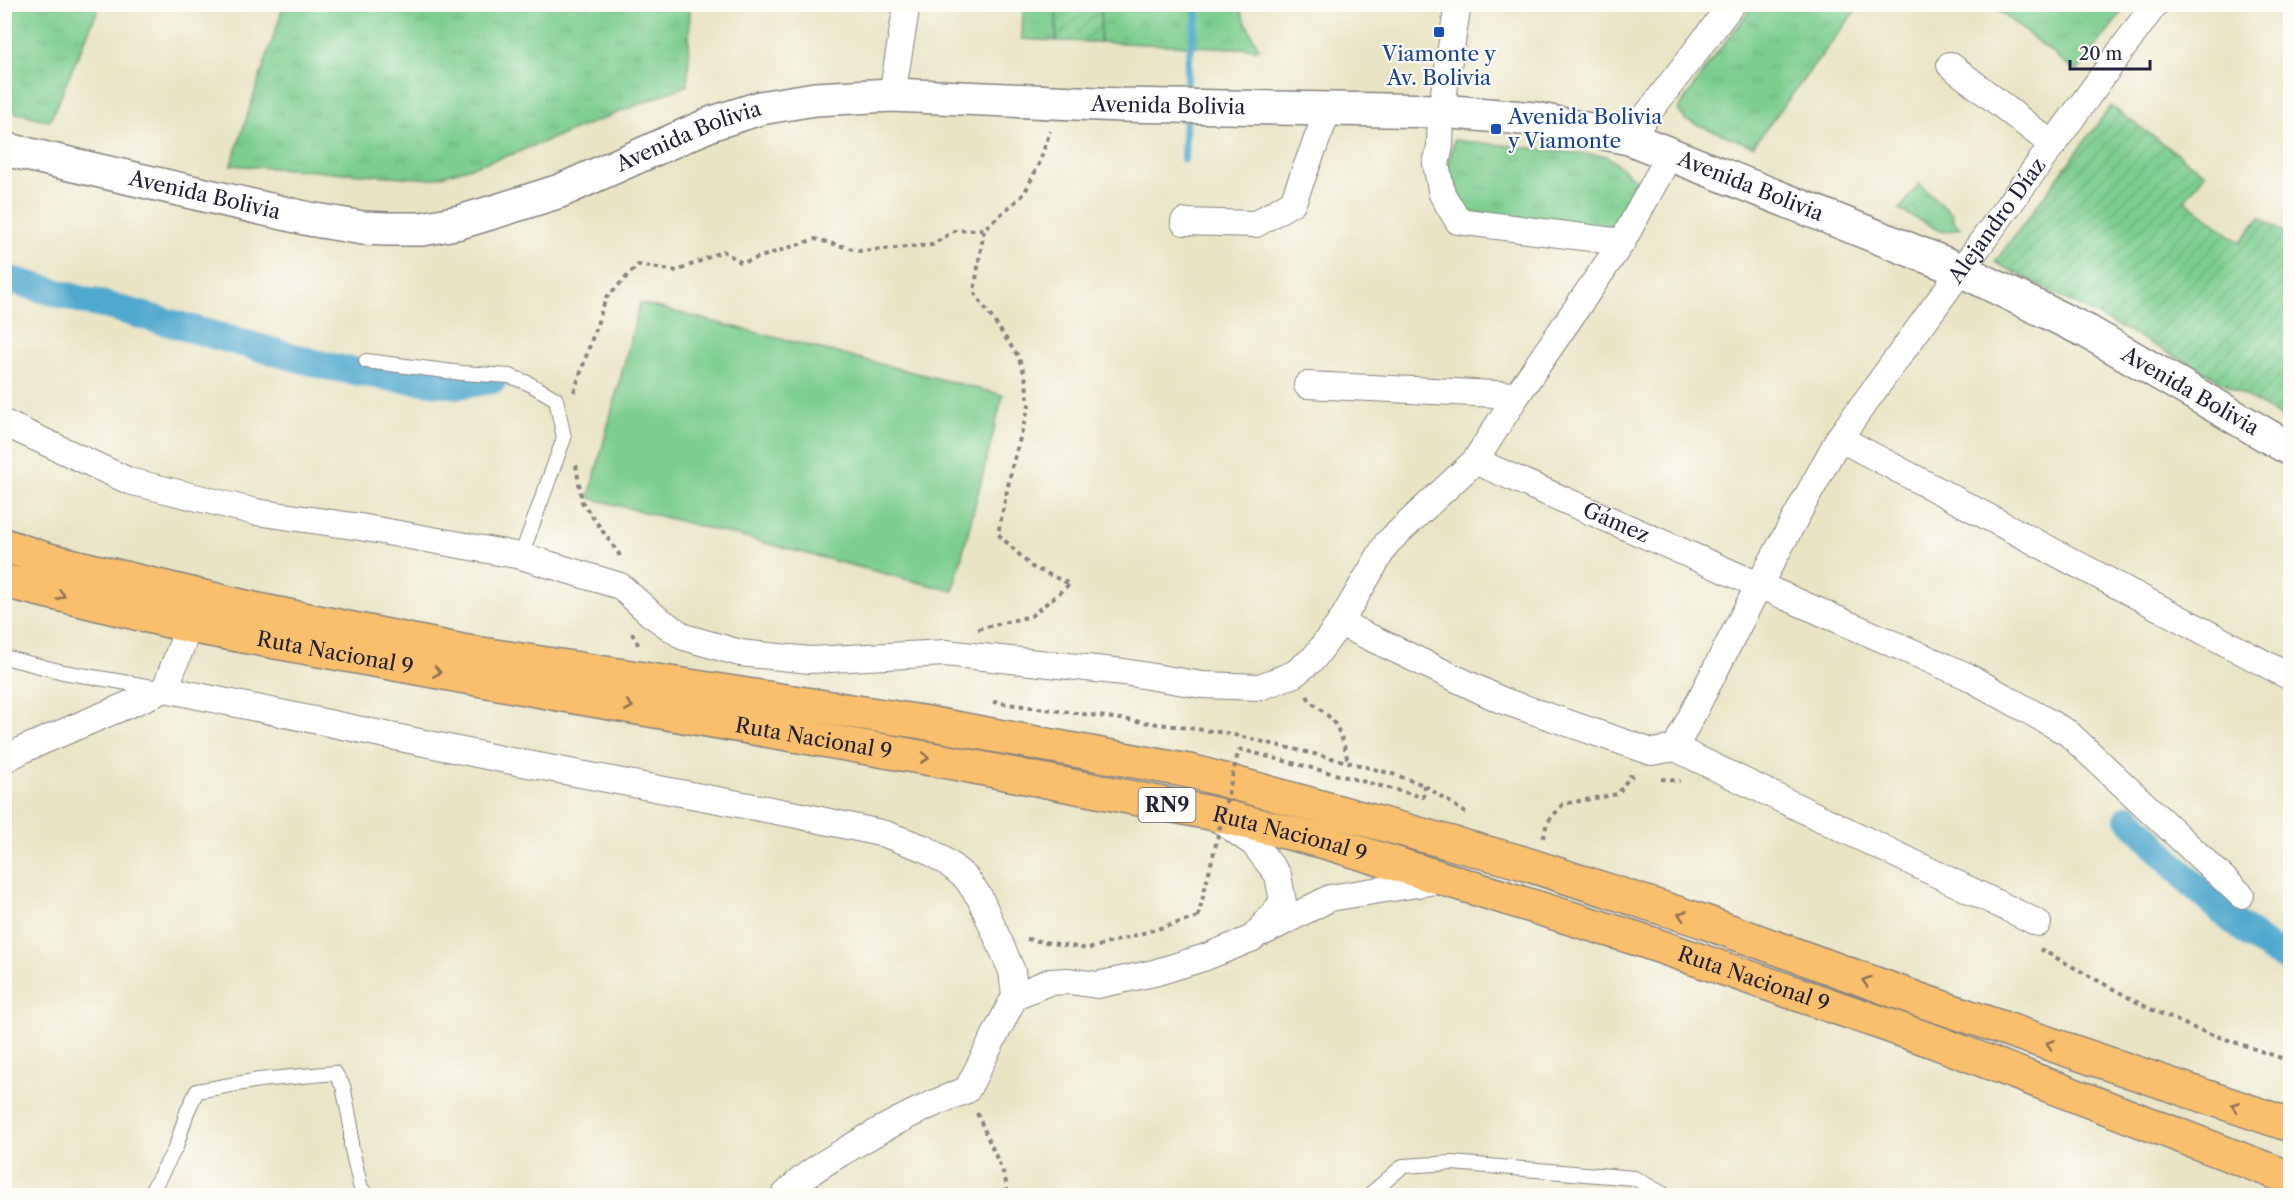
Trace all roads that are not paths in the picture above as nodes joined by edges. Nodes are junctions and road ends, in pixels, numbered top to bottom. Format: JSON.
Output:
{"nodes":[{"id":1,"x":907,"y":4,"type":"edge"},
{"id":2,"x":1458,"y":4,"type":"edge"},
{"id":3,"x":1732,"y":4,"type":"edge"},
{"id":4,"x":2155,"y":4,"type":"edge"},
{"id":5,"x":1950,"y":65,"type":"dead end"},
{"id":6,"x":892,"y":95,"type":"junction"},
{"id":7,"x":1328,"y":110,"type":"junction"},
{"id":8,"x":1441,"y":111,"type":"junction"},
{"id":9,"x":1629,"y":138,"type":"junction"},
{"id":10,"x":2053,"y":144,"type":"junction"},
{"id":11,"x":4,"y":149,"type":"edge"},
{"id":12,"x":1670,"y":154,"type":"junction"},
{"id":13,"x":1184,"y":222,"type":"dead end"},
{"id":14,"x":1622,"y":242,"type":"junction"},
{"id":15,"x":1961,"y":270,"type":"junction"},
{"id":16,"x":366,"y":362,"type":"dead end"},
{"id":17,"x":1307,"y":385,"type":"dead end"},
{"id":18,"x":1517,"y":395,"type":"junction"},
{"id":19,"x":4,"y":423,"type":"edge"},
{"id":20,"x":1839,"y":438,"type":"junction"},
{"id":21,"x":2290,"y":449,"type":"edge"},
{"id":22,"x":1475,"y":462,"type":"junction"},
{"id":23,"x":4,"y":545,"type":"edge"},
{"id":24,"x":520,"y":556,"type":"junction"},
{"id":25,"x":4,"y":581,"type":"edge"},
{"id":26,"x":1759,"y":585,"type":"junction"},
{"id":27,"x":1340,"y":623,"type":"junction"},
{"id":28,"x":189,"y":626,"type":"junction"},
{"id":29,"x":4,"y":657,"type":"edge"},
{"id":30,"x":2290,"y":677,"type":"edge"},
{"id":31,"x":165,"y":689,"type":"junction"},
{"id":32,"x":1675,"y":748,"type":"junction"},
{"id":33,"x":4,"y":760,"type":"edge"},
{"id":34,"x":1210,"y":813,"type":"junction"},
{"id":35,"x":1443,"y":880,"type":"junction"},
{"id":36,"x":2241,"y":895,"type":"dead end"},
{"id":37,"x":2036,"y":935,"type":"road end"},
{"id":38,"x":1253,"y":938,"type":"junction"},
{"id":39,"x":1015,"y":996,"type":"junction"},
{"id":40,"x":2290,"y":1125,"type":"edge"},
{"id":41,"x":2290,"y":1178,"type":"edge"},
{"id":42,"x":150,"y":1196,"type":"edge"},
{"id":43,"x":369,"y":1196,"type":"edge"},
{"id":44,"x":784,"y":1196,"type":"edge"},
{"id":45,"x":1368,"y":1196,"type":"edge"},
{"id":46,"x":1667,"y":1196,"type":"edge"}],
"edges":[{"from":1,"to":6,"type":"street"},
{"from":2,"to":8,"type":"street"},
{"from":3,"to":9,"type":"street"},
{"from":4,"to":10,"type":"street","name":"Alejandro Díaz"},
{"from":5,"to":10,"type":"street"},
{"from":6,"to":7,"type":"street","name":"Avenida Bolivia"},
{"from":6,"to":11,"type":"street","name":"Avenida Bolivia"},
{"from":7,"to":8,"type":"street","name":"Avenida Bolivia"},
{"from":7,"to":13,"type":"street"},
{"from":8,"to":9,"type":"street","name":"Avenida Bolivia"},
{"from":8,"to":14,"type":"street"},
{"from":9,"to":12,"type":"street","name":"Avenida Bolivia"},
{"from":10,"to":15,"type":"street","name":"Alejandro Díaz"},
{"from":12,"to":14,"type":"street"},
{"from":12,"to":15,"type":"street","name":"Avenida Bolivia"},
{"from":14,"to":18,"type":"street"},
{"from":15,"to":20,"type":"street","name":"Alejandro Díaz"},
{"from":15,"to":21,"type":"street","name":"Avenida Bolivia"},
{"from":16,"to":24,"type":"lane"},
{"from":17,"to":18,"type":"street"},
{"from":18,"to":22,"type":"street"},
{"from":19,"to":24,"type":"street"},
{"from":20,"to":26,"type":"street","name":"Alejandro Díaz"},
{"from":20,"to":30,"type":"street"},
{"from":22,"to":26,"type":"street","name":"Gámez"},
{"from":22,"to":27,"type":"street"},
{"from":40,"to":23,"type":"highway","name":"Ruta Nacional 9","number":"RN9","one_way":true},
{"from":24,"to":27,"type":"street"},
{"from":25,"to":28,"type":"highway","name":"Ruta Nacional 9","number":"RN9","one_way":true},
{"from":26,"to":32,"type":"street","name":"Alejandro Díaz"},
{"from":26,"to":36,"type":"street","name":"Gámez"},
{"from":27,"to":32,"type":"street"},
{"from":28,"to":31,"type":"street"},
{"from":28,"to":34,"type":"highway","name":"Ruta Nacional 9","number":"RN9","one_way":true},
{"from":29,"to":31,"type":"lane"},
{"from":31,"to":33,"type":"street"},
{"from":31,"to":39,"type":"street"},
{"from":32,"to":37,"type":"street"},
{"from":34,"to":35,"type":"highway","name":"Ruta Nacional 9","number":"RN9"},
{"from":34,"to":38,"type":"street"},
{"from":35,"to":38,"type":"street"},
{"from":35,"to":41,"type":"highway","name":"Ruta Nacional 9","number":"RN9"},
{"from":38,"to":39,"type":"street"},
{"from":39,"to":44,"type":"street"},
{"from":42,"to":43,"type":"lane"},
{"from":45,"to":46,"type":"lane"}]}
